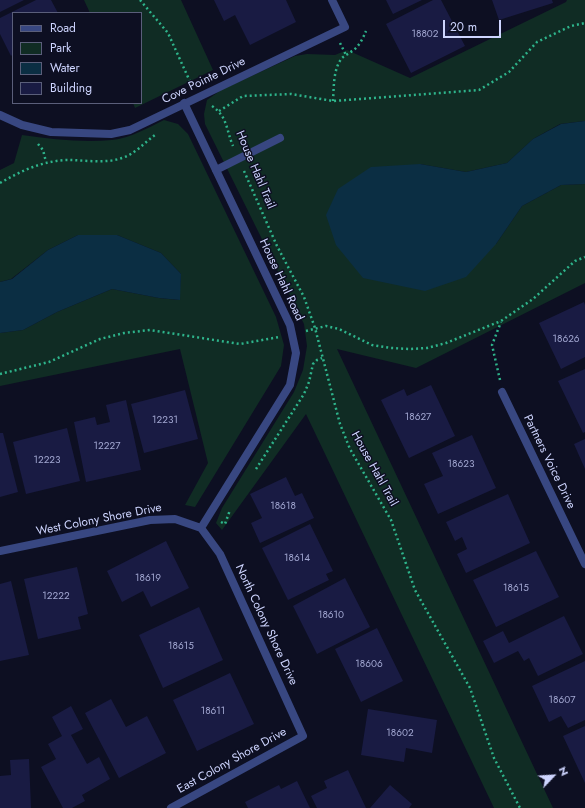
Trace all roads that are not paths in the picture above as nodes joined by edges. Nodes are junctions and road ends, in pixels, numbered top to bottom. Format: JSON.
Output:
{"nodes":[{"id":1,"x":332,"y":0,"type":"edge"},
{"id":2,"x":184,"y":103,"type":"junction"},
{"id":3,"x":0,"y":115,"type":"edge"},
{"id":4,"x":280,"y":138,"type":"dead end"},
{"id":5,"x":216,"y":170,"type":"junction"},
{"id":6,"x":502,"y":392,"type":"road end"},
{"id":7,"x":201,"y":528,"type":"junction"},
{"id":8,"x":0,"y":551,"type":"edge"},
{"id":9,"x":585,"y":564,"type":"edge"},
{"id":10,"x":303,"y":736,"type":"joint"},
{"id":11,"x":171,"y":808,"type":"edge"}],
"edges":[{"from":1,"to":2,"type":"street","name":"Cove Pointe Drive"},
{"from":2,"to":3,"type":"street","name":"Cove Pointe Drive"},
{"from":2,"to":5,"type":"street","name":"House Hahl Road"},
{"from":4,"to":5,"type":"street"},
{"from":5,"to":7,"type":"street","name":"House Hahl Road"},
{"from":6,"to":9,"type":"street","name":"Partners Voice Drive"},
{"from":7,"to":8,"type":"street","name":"West Colony Shore Drive"},
{"from":7,"to":10,"type":"street","name":"North Colony Shore Drive"},
{"from":10,"to":11,"type":"street","name":"East Colony Shore Drive"}]}
